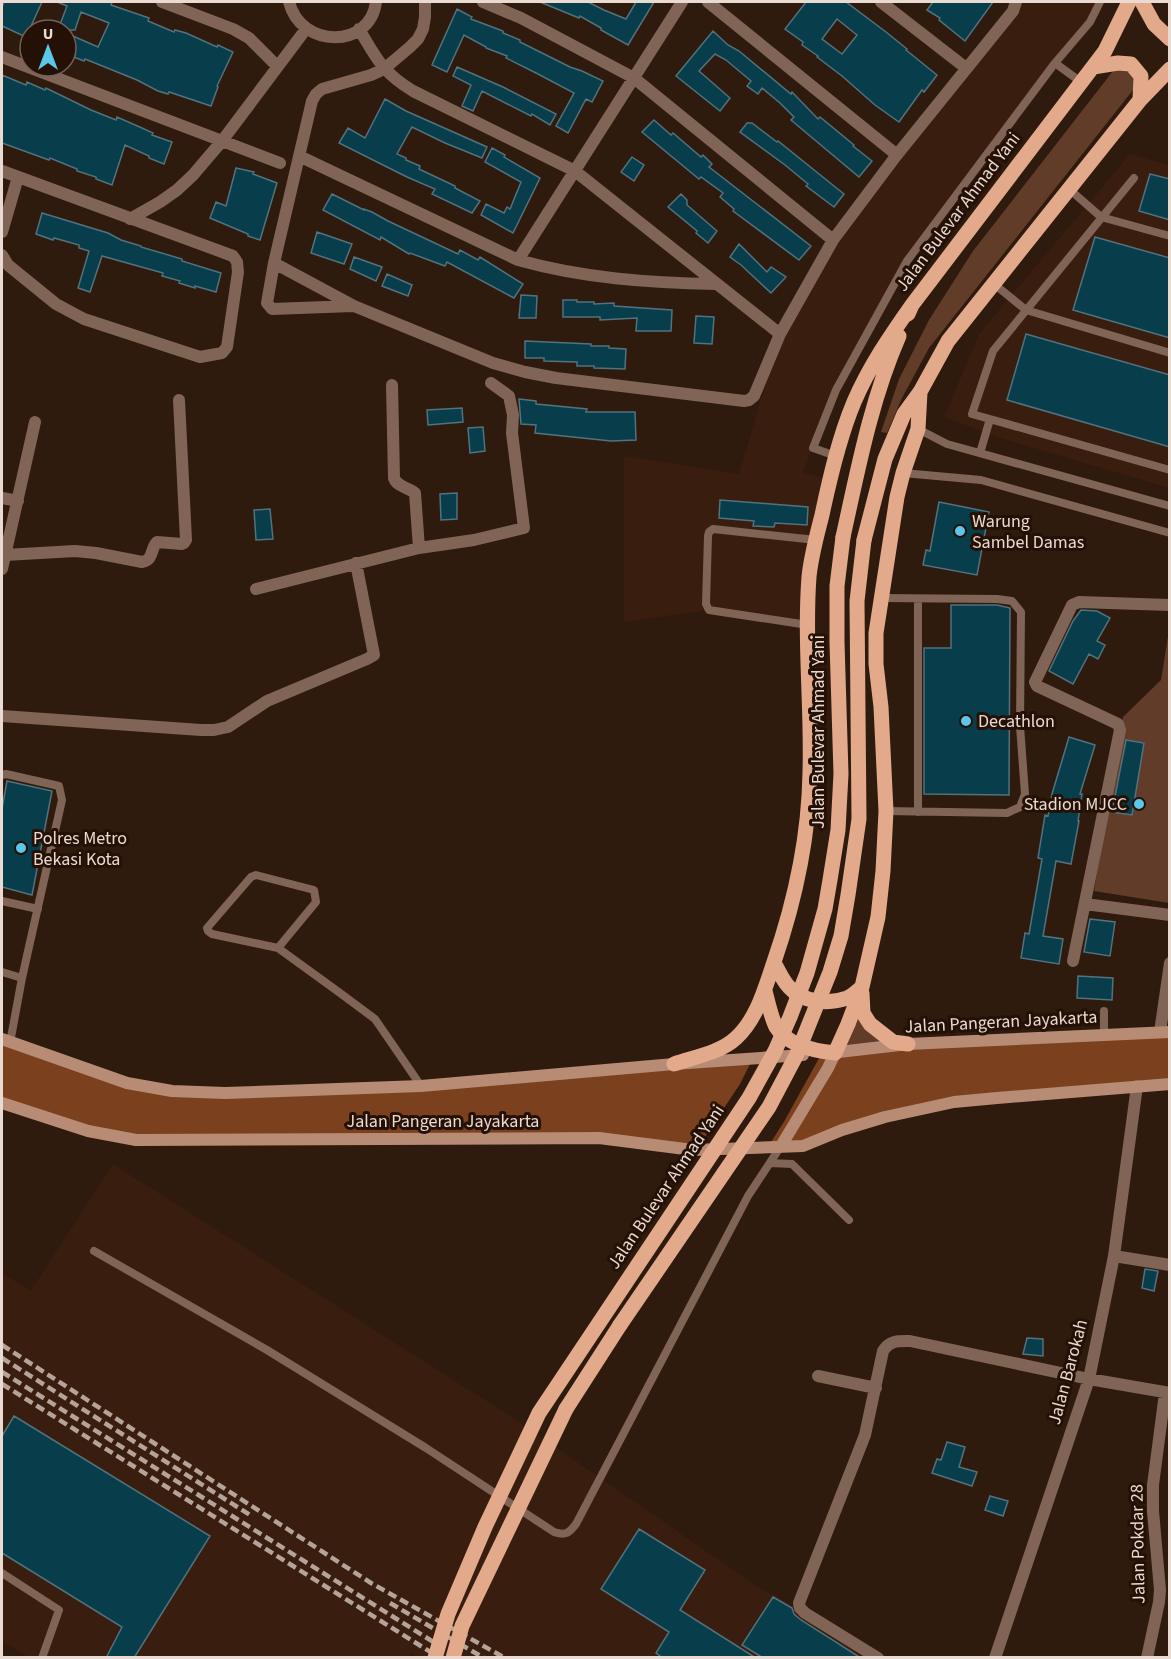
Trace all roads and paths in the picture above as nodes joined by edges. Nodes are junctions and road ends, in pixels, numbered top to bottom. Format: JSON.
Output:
{"nodes":[{"id":1,"x":162,"y":2,"type":"edge"},
{"id":2,"x":289,"y":2,"type":"edge"},
{"id":3,"x":376,"y":2,"type":"edge"},
{"id":4,"x":425,"y":2,"type":"edge"},
{"id":5,"x":483,"y":2,"type":"edge"},
{"id":6,"x":682,"y":2,"type":"edge"},
{"id":7,"x":708,"y":2,"type":"edge"},
{"id":8,"x":881,"y":2,"type":"edge"},
{"id":9,"x":1016,"y":2,"type":"edge"},
{"id":10,"x":1100,"y":2,"type":"edge"},
{"id":11,"x":1129,"y":2,"type":"edge"},
{"id":12,"x":1142,"y":2,"type":"edge"},
{"id":13,"x":306,"y":29,"type":"junction"},
{"id":14,"x":359,"y":29,"type":"junction"},
{"id":15,"x":1170,"y":39,"type":"edge"},
{"id":16,"x":2,"y":57,"type":"edge"},
{"id":17,"x":1055,"y":63,"type":"junction"},
{"id":18,"x":277,"y":66,"type":"junction"},
{"id":19,"x":1093,"y":67,"type":"junction"},
{"id":20,"x":966,"y":68,"type":"junction"},
{"id":21,"x":384,"y":69,"type":"junction"},
{"id":22,"x":1170,"y":69,"type":"edge"},
{"id":23,"x":634,"y":78,"type":"junction"},
{"id":24,"x":1081,"y":82,"type":"junction"},
{"id":25,"x":1140,"y":100,"type":"junction"},
{"id":26,"x":222,"y":141,"type":"junction"},
{"id":27,"x":897,"y":155,"type":"junction"},
{"id":28,"x":298,"y":156,"type":"junction"},
{"id":29,"x":280,"y":163,"type":"dead end"},
{"id":30,"x":2,"y":171,"type":"edge"},
{"id":31,"x":574,"y":171,"type":"junction"},
{"id":32,"x":18,"y":177,"type":"junction"},
{"id":33,"x":1134,"y":178,"type":"dead end"},
{"id":34,"x":1069,"y":189,"type":"junction"},
{"id":35,"x":1101,"y":217,"type":"junction"},
{"id":36,"x":130,"y":219,"type":"junction"},
{"id":37,"x":2,"y":232,"type":"edge"},
{"id":38,"x":1170,"y":236,"type":"edge"},
{"id":39,"x":833,"y":240,"type":"junction"},
{"id":40,"x":2,"y":255,"type":"edge"},
{"id":41,"x":518,"y":260,"type":"junction"},
{"id":42,"x":274,"y":263,"type":"junction"},
{"id":43,"x":716,"y":284,"type":"junction"},
{"id":44,"x":994,"y":284,"type":"junction"},
{"id":45,"x":912,"y":305,"type":"junction"},
{"id":46,"x":354,"y":306,"type":"junction"},
{"id":47,"x":1026,"y":310,"type":"junction"},
{"id":48,"x":780,"y":334,"type":"junction"},
{"id":49,"x":1170,"y":353,"type":"edge"},
{"id":50,"x":491,"y":383,"type":"dead end"},
{"id":51,"x":392,"y":385,"type":"dead end"},
{"id":52,"x":920,"y":392,"type":"junction"},
{"id":53,"x":179,"y":400,"type":"dead end"},
{"id":54,"x":990,"y":419,"type":"junction"},
{"id":55,"x":35,"y":422,"type":"dead end"},
{"id":56,"x":918,"y":429,"type":"junction"},
{"id":57,"x":980,"y":453,"type":"junction"},
{"id":58,"x":836,"y":456,"type":"junction"},
{"id":59,"x":1170,"y":470,"type":"edge"},
{"id":60,"x":903,"y":472,"type":"junction"},
{"id":61,"x":2,"y":498,"type":"edge"},
{"id":62,"x":18,"y":501,"type":"junction"},
{"id":63,"x":1170,"y":506,"type":"edge"},
{"id":64,"x":1170,"y":533,"type":"edge"},
{"id":65,"x":816,"y":540,"type":"junction"},
{"id":66,"x":419,"y":548,"type":"junction"},
{"id":67,"x":4,"y":555,"type":"junction"},
{"id":68,"x":356,"y":563,"type":"junction"},
{"id":69,"x":2,"y":569,"type":"edge"},
{"id":70,"x":256,"y":589,"type":"dead end"},
{"id":71,"x":882,"y":598,"type":"junction"},
{"id":72,"x":918,"y":599,"type":"junction"},
{"id":73,"x":1170,"y":605,"type":"edge"},
{"id":74,"x":808,"y":625,"type":"junction"},
{"id":75,"x":2,"y":716,"type":"edge"},
{"id":76,"x":2,"y":775,"type":"edge"},
{"id":77,"x":886,"y":811,"type":"junction"},
{"id":78,"x":918,"y":812,"type":"junction"},
{"id":79,"x":2,"y":901,"type":"edge"},
{"id":80,"x":1085,"y":904,"type":"junction"},
{"id":81,"x":38,"y":909,"type":"junction"},
{"id":82,"x":1170,"y":915,"type":"edge"},
{"id":83,"x":278,"y":948,"type":"junction"},
{"id":84,"x":1073,"y":961,"type":"dead end"},
{"id":85,"x":774,"y":963,"type":"junction"},
{"id":86,"x":1170,"y":963,"type":"edge"},
{"id":87,"x":2,"y":972,"type":"edge"},
{"id":88,"x":22,"y":978,"type":"junction"},
{"id":89,"x":862,"y":987,"type":"junction"},
{"id":90,"x":765,"y":991,"type":"junction"},
{"id":91,"x":1104,"y":1011,"type":"dead end"},
{"id":92,"x":1165,"y":1032,"type":"edge"},
{"id":93,"x":1104,"y":1035,"type":"junction"},
{"id":94,"x":6,"y":1041,"type":"edge"},
{"id":95,"x":908,"y":1044,"type":"junction"},
{"id":96,"x":835,"y":1053,"type":"junction"},
{"id":97,"x":674,"y":1064,"type":"junction"},
{"id":98,"x":1170,"y":1084,"type":"edge"},
{"id":99,"x":421,"y":1086,"type":"junction"},
{"id":100,"x":1137,"y":1086,"type":"junction"},
{"id":101,"x":2,"y":1103,"type":"edge"},
{"id":102,"x":781,"y":1146,"type":"junction"},
{"id":103,"x":770,"y":1163,"type":"junction"},
{"id":104,"x":849,"y":1220,"type":"dead end"},
{"id":105,"x":94,"y":1251,"type":"dead end"},
{"id":106,"x":1114,"y":1256,"type":"junction"},
{"id":107,"x":1170,"y":1265,"type":"edge"},
{"id":108,"x":818,"y":1376,"type":"dead end"},
{"id":109,"x":1089,"y":1378,"type":"junction"},
{"id":110,"x":876,"y":1388,"type":"junction"},
{"id":111,"x":1168,"y":1393,"type":"edge"},
{"id":112,"x":2,"y":1573,"type":"edge"},
{"id":113,"x":998,"y":1657,"type":"edge"},
{"id":114,"x":42,"y":1658,"type":"edge"},
{"id":115,"x":435,"y":1658,"type":"edge"},
{"id":116,"x":453,"y":1658,"type":"edge"},
{"id":117,"x":878,"y":1658,"type":"edge"},
{"id":118,"x":1147,"y":1658,"type":"edge"}],
"edges":[{"from":1,"to":18,"type":"street"},
{"from":2,"to":13,"type":"street"},
{"from":3,"to":14,"type":"street"},
{"from":4,"to":21,"type":"street"},
{"from":5,"to":23,"type":"street"},
{"from":6,"to":23,"type":"street"},
{"from":7,"to":27,"type":"street"},
{"from":8,"to":20,"type":"street"},
{"from":9,"to":20,"type":"street"},
{"from":10,"to":17,"type":"lane"},
{"from":11,"to":19,"type":"main road","name":"Jalan Bulevar Ahmad Yani"},
{"from":12,"to":15,"type":"main road"},
{"from":13,"to":14,"type":"street"},
{"from":13,"to":18,"type":"street"},
{"from":14,"to":21,"type":"street"},
{"from":16,"to":26,"type":"street"},
{"from":17,"to":24,"type":"lane"},
{"from":17,"to":58,"type":"lane"},
{"from":18,"to":26,"type":"street"},
{"from":19,"to":24,"type":"main road","name":"Jalan Bulevar Ahmad Yani"},
{"from":19,"to":25,"type":"main road"},
{"from":20,"to":27,"type":"street"},
{"from":21,"to":28,"type":"street"},
{"from":21,"to":31,"type":"street"},
{"from":22,"to":25,"type":"main road"},
{"from":23,"to":31,"type":"street"},
{"from":23,"to":39,"type":"street"},
{"from":24,"to":45,"type":"main road","name":"Jalan Bulevar Ahmad Yani"},
{"from":25,"to":34,"type":"main road"},
{"from":26,"to":29,"type":"street"},
{"from":26,"to":36,"type":"street"},
{"from":27,"to":39,"type":"street"},
{"from":28,"to":41,"type":"street"},
{"from":28,"to":42,"type":"street"},
{"from":30,"to":32,"type":"street"},
{"from":31,"to":41,"type":"street"},
{"from":31,"to":43,"type":"street"},
{"from":32,"to":36,"type":"street"},
{"from":32,"to":37,"type":"street"},
{"from":33,"to":35,"type":"lane"},
{"from":34,"to":35,"type":"lane"},
{"from":34,"to":44,"type":"main road"},
{"from":35,"to":38,"type":"lane"},
{"from":35,"to":47,"type":"lane"},
{"from":36,"to":40,"type":"street"},
{"from":39,"to":48,"type":"street"},
{"from":41,"to":43,"type":"street"},
{"from":42,"to":46,"type":"street"},
{"from":42,"to":46,"type":"street"},
{"from":43,"to":48,"type":"street"},
{"from":44,"to":47,"type":"lane"},
{"from":44,"to":52,"type":"main road"},
{"from":45,"to":58,"type":"main road"},
{"from":45,"to":115,"type":"main road","name":"Jalan Bulevar Ahmad Yani","bridge":true},
{"from":46,"to":48,"type":"street"},
{"from":47,"to":49,"type":"lane"},
{"from":47,"to":54,"type":"lane"},
{"from":50,"to":66,"type":"street"},
{"from":51,"to":66,"type":"street"},
{"from":52,"to":56,"type":"main road"},
{"from":52,"to":116,"type":"main road","bridge":true},
{"from":53,"to":67,"type":"street"},
{"from":54,"to":57,"type":"lane"},
{"from":54,"to":59,"type":"lane"},
{"from":55,"to":62,"type":"street"},
{"from":56,"to":57,"type":"lane"},
{"from":56,"to":60,"type":"main road"},
{"from":57,"to":63,"type":"lane"},
{"from":58,"to":65,"type":"main road"},
{"from":60,"to":64,"type":"lane"},
{"from":60,"to":71,"type":"main road"},
{"from":61,"to":62,"type":"street"},
{"from":62,"to":67,"type":"street"},
{"from":65,"to":74,"type":"main road"},
{"from":65,"to":74,"type":"lane"},
{"from":66,"to":68,"type":"street"},
{"from":67,"to":69,"type":"street"},
{"from":68,"to":70,"type":"street"},
{"from":68,"to":75,"type":"street"},
{"from":71,"to":72,"type":"lane"},
{"from":71,"to":77,"type":"main road"},
{"from":72,"to":78,"type":"lane"},
{"from":72,"to":78,"type":"lane"},
{"from":73,"to":80,"type":"street"},
{"from":74,"to":85,"type":"main road"},
{"from":76,"to":81,"type":"lane"},
{"from":77,"to":78,"type":"lane"},
{"from":77,"to":89,"type":"main road"},
{"from":79,"to":81,"type":"lane"},
{"from":80,"to":82,"type":"street"},
{"from":80,"to":84,"type":"street"},
{"from":81,"to":88,"type":"lane"},
{"from":83,"to":83,"type":"lane"},
{"from":83,"to":99,"type":"lane"},
{"from":85,"to":89,"type":"main road"},
{"from":85,"to":90,"type":"main road"},
{"from":86,"to":92,"type":"street"},
{"from":87,"to":88,"type":"lane"},
{"from":88,"to":94,"type":"lane"},
{"from":89,"to":95,"type":"main road"},
{"from":89,"to":96,"type":"main road"},
{"from":90,"to":96,"type":"main road"},
{"from":90,"to":97,"type":"main road"},
{"from":91,"to":93,"type":"lane"},
{"from":92,"to":93,"type":"street","name":"Jalan Pangeran Jayakarta"},
{"from":93,"to":95,"type":"street","name":"Jalan Pangeran Jayakarta"},
{"from":94,"to":99,"type":"street","name":"Jalan Pangeran Jayakarta"},
{"from":95,"to":96,"type":"street","name":"Jalan Pangeran Jayakarta"},
{"from":96,"to":97,"type":"street","name":"Jalan Pangeran Jayakarta"},
{"from":96,"to":102,"type":"street"},
{"from":97,"to":99,"type":"street","name":"Jalan Pangeran Jayakarta"},
{"from":98,"to":100,"type":"street","name":"Jalan Pangeran Jayakarta"},
{"from":100,"to":102,"type":"street","name":"Jalan Pangeran Jayakarta"},
{"from":100,"to":106,"type":"street","name":"Jalan Barokah"},
{"from":101,"to":102,"type":"street","name":"Jalan Pangeran Jayakarta"},
{"from":102,"to":103,"type":"lane"},
{"from":103,"to":104,"type":"lane"},
{"from":103,"to":105,"type":"lane"},
{"from":106,"to":107,"type":"street"},
{"from":106,"to":109,"type":"street","name":"Jalan Barokah"},
{"from":108,"to":110,"type":"street"},
{"from":109,"to":110,"type":"street"},
{"from":109,"to":111,"type":"street"},
{"from":109,"to":113,"type":"street","name":"Jalan Barokah"},
{"from":110,"to":117,"type":"street"},
{"from":111,"to":118,"type":"street","name":"Jalan Pokdar 28"},
{"from":112,"to":114,"type":"lane"}]}
